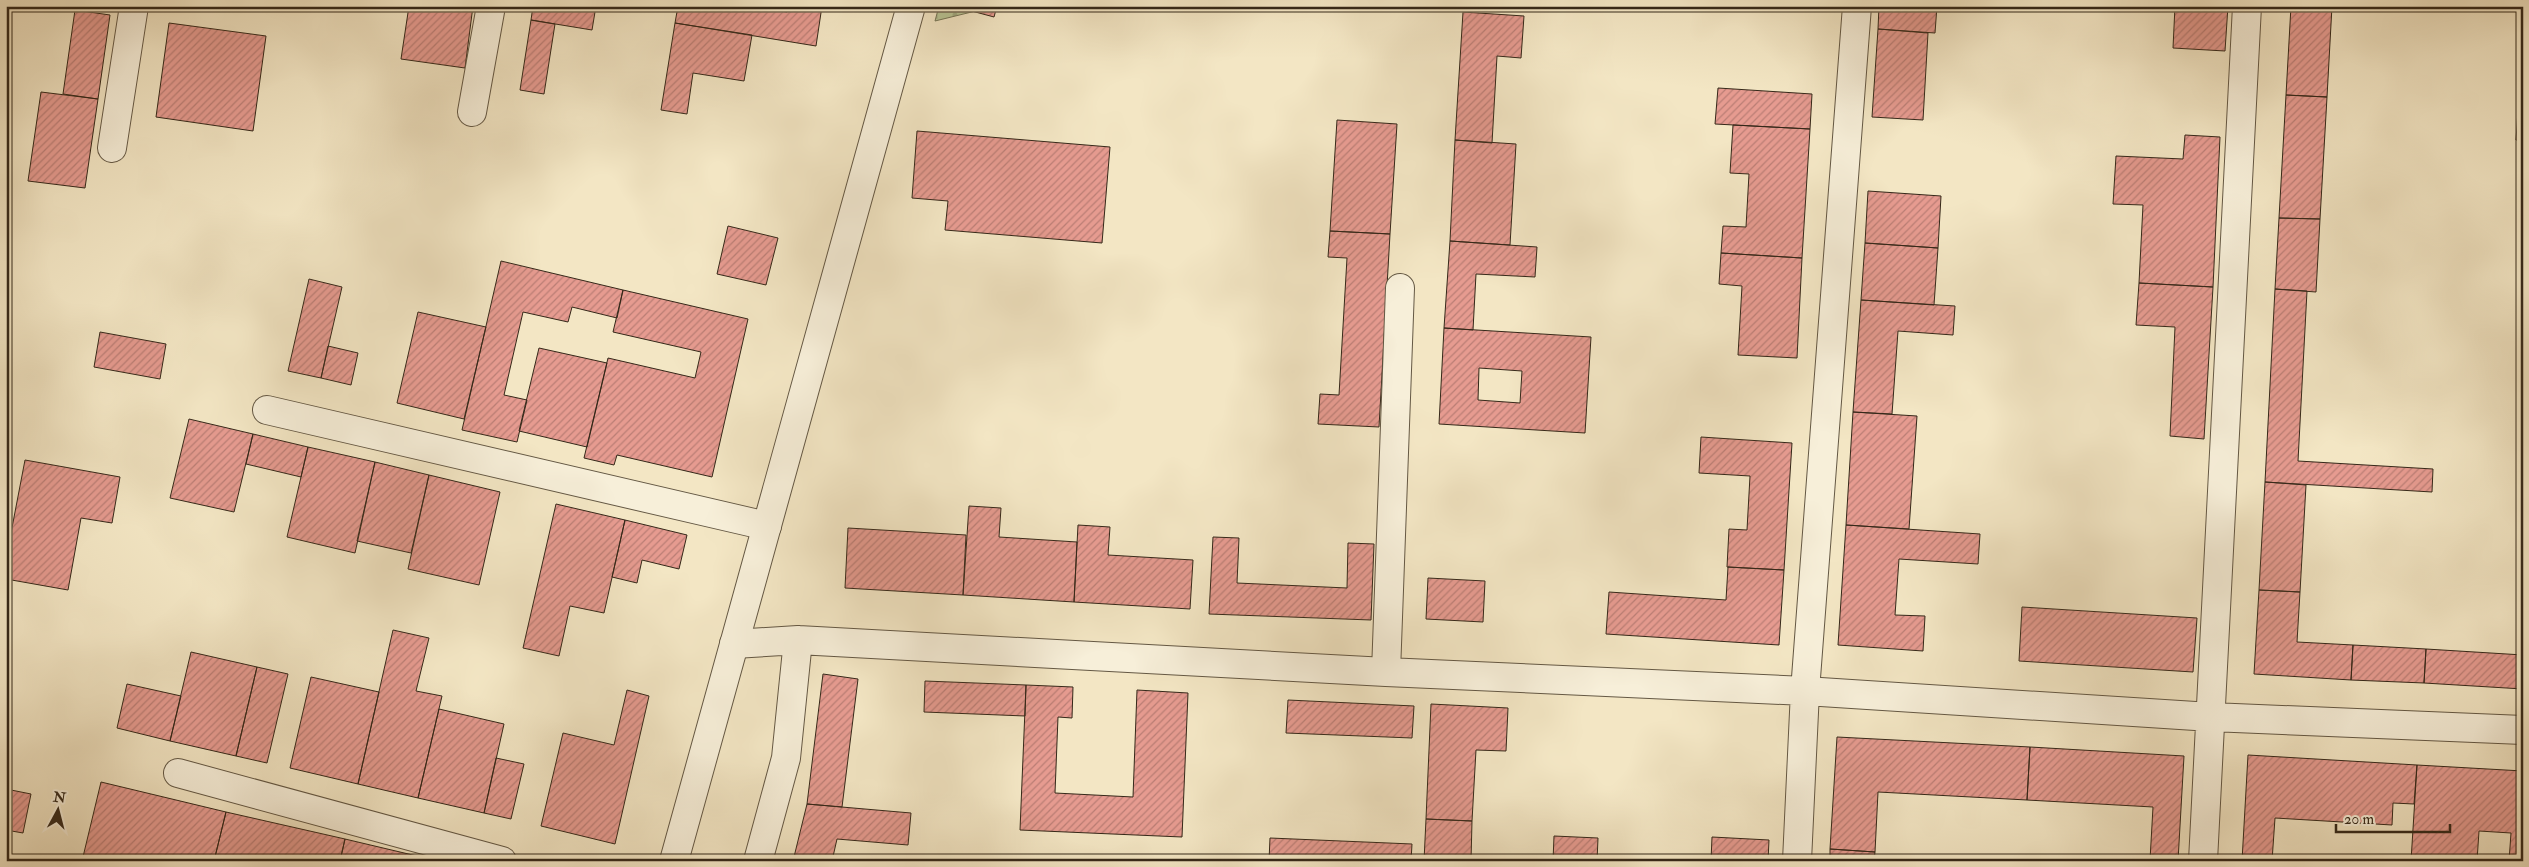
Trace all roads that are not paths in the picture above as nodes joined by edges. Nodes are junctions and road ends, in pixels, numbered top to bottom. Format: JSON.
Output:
{"nodes":[{"id":1,"x":134,"y":6,"type":"edge"},
{"id":2,"x":491,"y":6,"type":"edge"},
{"id":3,"x":911,"y":6,"type":"edge"},
{"id":4,"x":1857,"y":6,"type":"edge"},
{"id":5,"x":2248,"y":6,"type":"edge"},
{"id":6,"x":472,"y":112,"type":"dead end"},
{"id":7,"x":112,"y":148,"type":"dead end"},
{"id":8,"x":1400,"y":288,"type":"dead end"},
{"id":9,"x":267,"y":410,"type":"dead end"},
{"id":10,"x":767,"y":526,"type":"junction"},
{"id":11,"x":798,"y":640,"type":"junction"},
{"id":12,"x":734,"y":644,"type":"junction"},
{"id":13,"x":1386,"y":672,"type":"junction"},
{"id":14,"x":1805,"y":691,"type":"junction"},
{"id":15,"x":2212,"y":717,"type":"junction"},
{"id":16,"x":2523,"y":730,"type":"edge"},
{"id":17,"x":178,"y":773,"type":"dead end"},
{"id":18,"x":502,"y":861,"type":"edge"},
{"id":19,"x":674,"y":861,"type":"edge"},
{"id":20,"x":758,"y":861,"type":"edge"},
{"id":21,"x":1797,"y":861,"type":"edge"},
{"id":22,"x":2203,"y":861,"type":"edge"}],
"edges":[{"from":1,"to":7,"type":"street"},
{"from":2,"to":6,"type":"street"},
{"from":3,"to":10,"type":"street"},
{"from":4,"to":14,"type":"street"},
{"from":5,"to":15,"type":"street"},
{"from":8,"to":13,"type":"street"},
{"from":9,"to":10,"type":"street"},
{"from":10,"to":12,"type":"street"},
{"from":11,"to":12,"type":"street"},
{"from":11,"to":13,"type":"street"},
{"from":11,"to":20,"type":"street"},
{"from":12,"to":19,"type":"street"},
{"from":13,"to":14,"type":"street"},
{"from":14,"to":15,"type":"street"},
{"from":14,"to":21,"type":"street"},
{"from":15,"to":16,"type":"street"},
{"from":15,"to":22,"type":"street"},
{"from":17,"to":18,"type":"street"}]}
